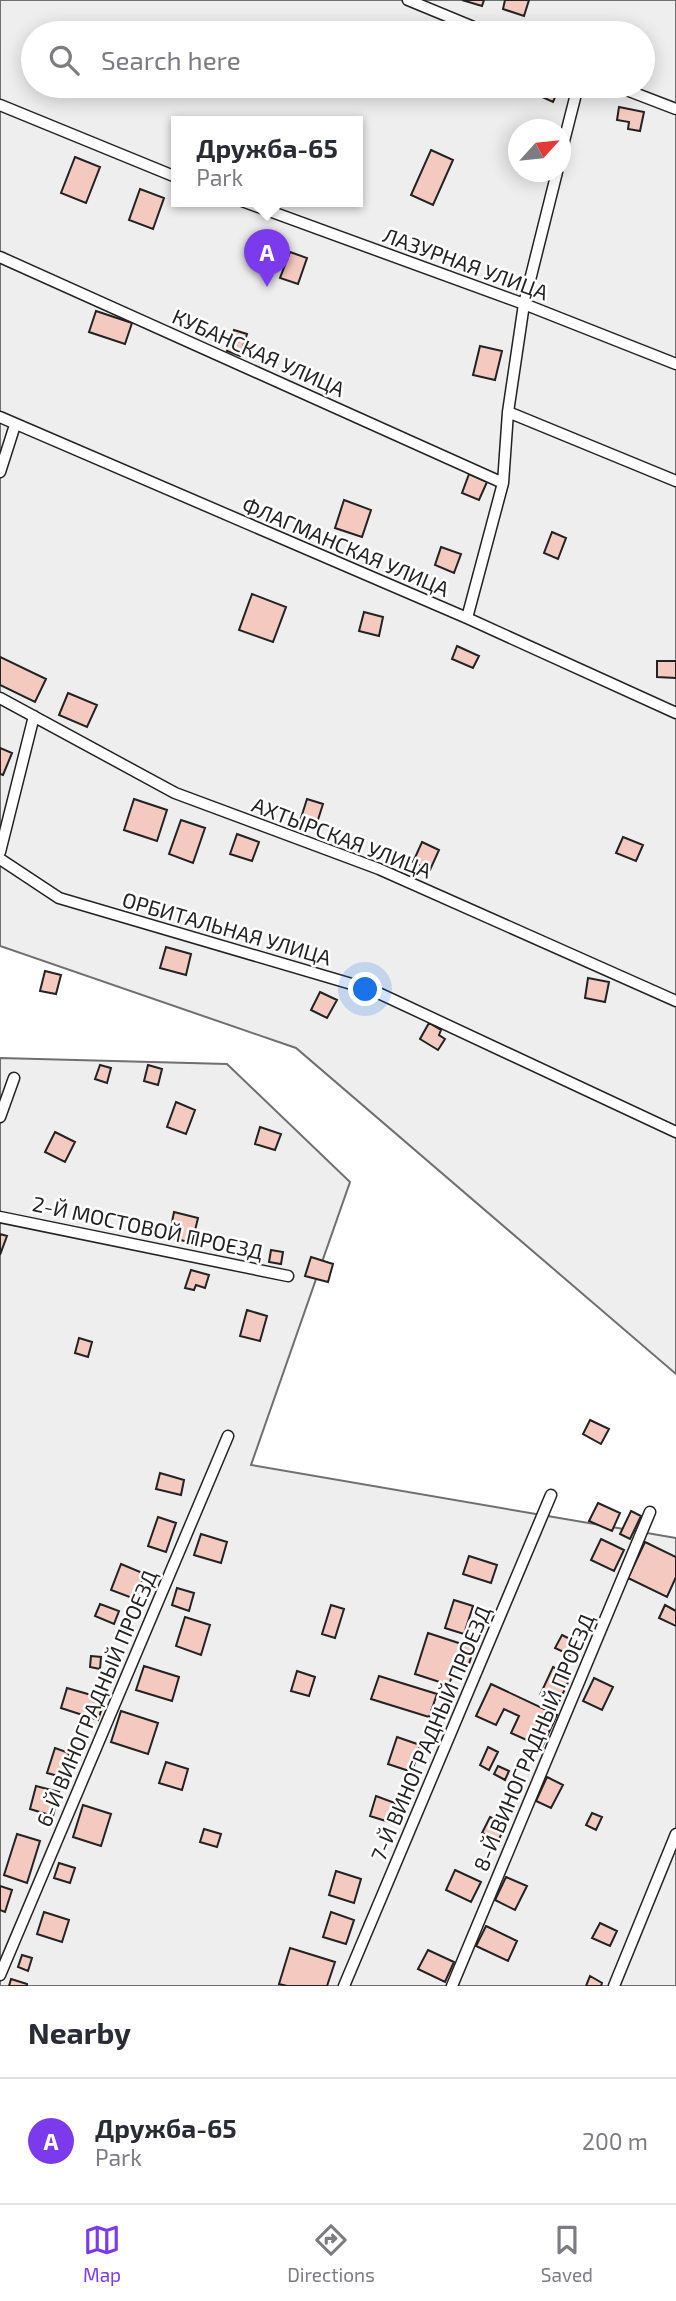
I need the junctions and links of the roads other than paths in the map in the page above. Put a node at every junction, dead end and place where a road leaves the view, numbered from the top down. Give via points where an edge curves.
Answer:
1 (408, 0) edge
2 (459, 21) edge
3 (575, 98) edge
4 (647, 98) edge
5 (0, 105) edge
6 (676, 109) edge
7 (570, 119) edge
8 (171, 175) edge
9 (554, 182) edge
10 (258, 207) edge
11 (0, 257) edge
12 (524, 304) junction
13 (676, 364) edge
14 (508, 412) junction
15 (0, 418) edge
16 (15, 425) junction
17 (0, 472) edge
18 (676, 481) edge
19 (503, 483) junction
20 (467, 618) junction
21 (0, 698) edge
22 (676, 713) edge
23 (34, 716) junction
24 (0, 852) edge
25 (0, 859) edge
26 (676, 1001) edge
27 (13, 1078) dead end
28 (0, 1117) edge
29 (676, 1132) edge
30 (0, 1217) edge
31 (288, 1276) dead end
32 (228, 1436) dead end
33 (551, 1495) dead end
34 (650, 1512) dead end
35 (676, 1834) edge
36 (0, 1975) edge
37 (344, 1986) edge
38 (452, 1986) edge
39 (614, 1986) edge

1 - 2 lane
3 - 7 lane
4 - 6 lane
5 - 8 lane
9 - 12 lane
10 - 12 lane, ЛАЗУРНАЯ УЛИЦА
11 - 19 lane, КУБАНСКАЯ УЛИЦА
12 - 13 lane, ЛАЗУРНАЯ УЛИЦА
12 - 14 lane
14 - 18 lane
14 - 19 lane
15 - 16 lane, ФЛАГМАНСКАЯ УЛИЦА
16 - 17 lane
16 - 20 lane, ФЛАГМАНСКАЯ УЛИЦА
19 - 20 lane
20 - 22 lane, ФЛАГМАНСКАЯ УЛИЦА
21 - 23 lane, АХТЫРСКАЯ УЛИЦА
23 - 24 lane
23 - 26 lane, АХТЫРСКАЯ УЛИЦА via 175,793 380,869
25 - 29 lane, ОРБИТАЛЬНАЯ УЛИЦА via 59,898 372,990
27 - 28 lane
30 - 31 lane, 2-Й МОСТОВОЙ ПРОЕЗД
32 - 36 lane, 6-Й ВИНОГРАДНЫЙ ПРОЕЗД
33 - 37 lane, 7-Й ВИНОГРАДНЫЙ ПРОЕЗД
34 - 38 lane, 8-Й ВИНОГРАДНЫЙ ПРОЕЗД
35 - 39 lane

